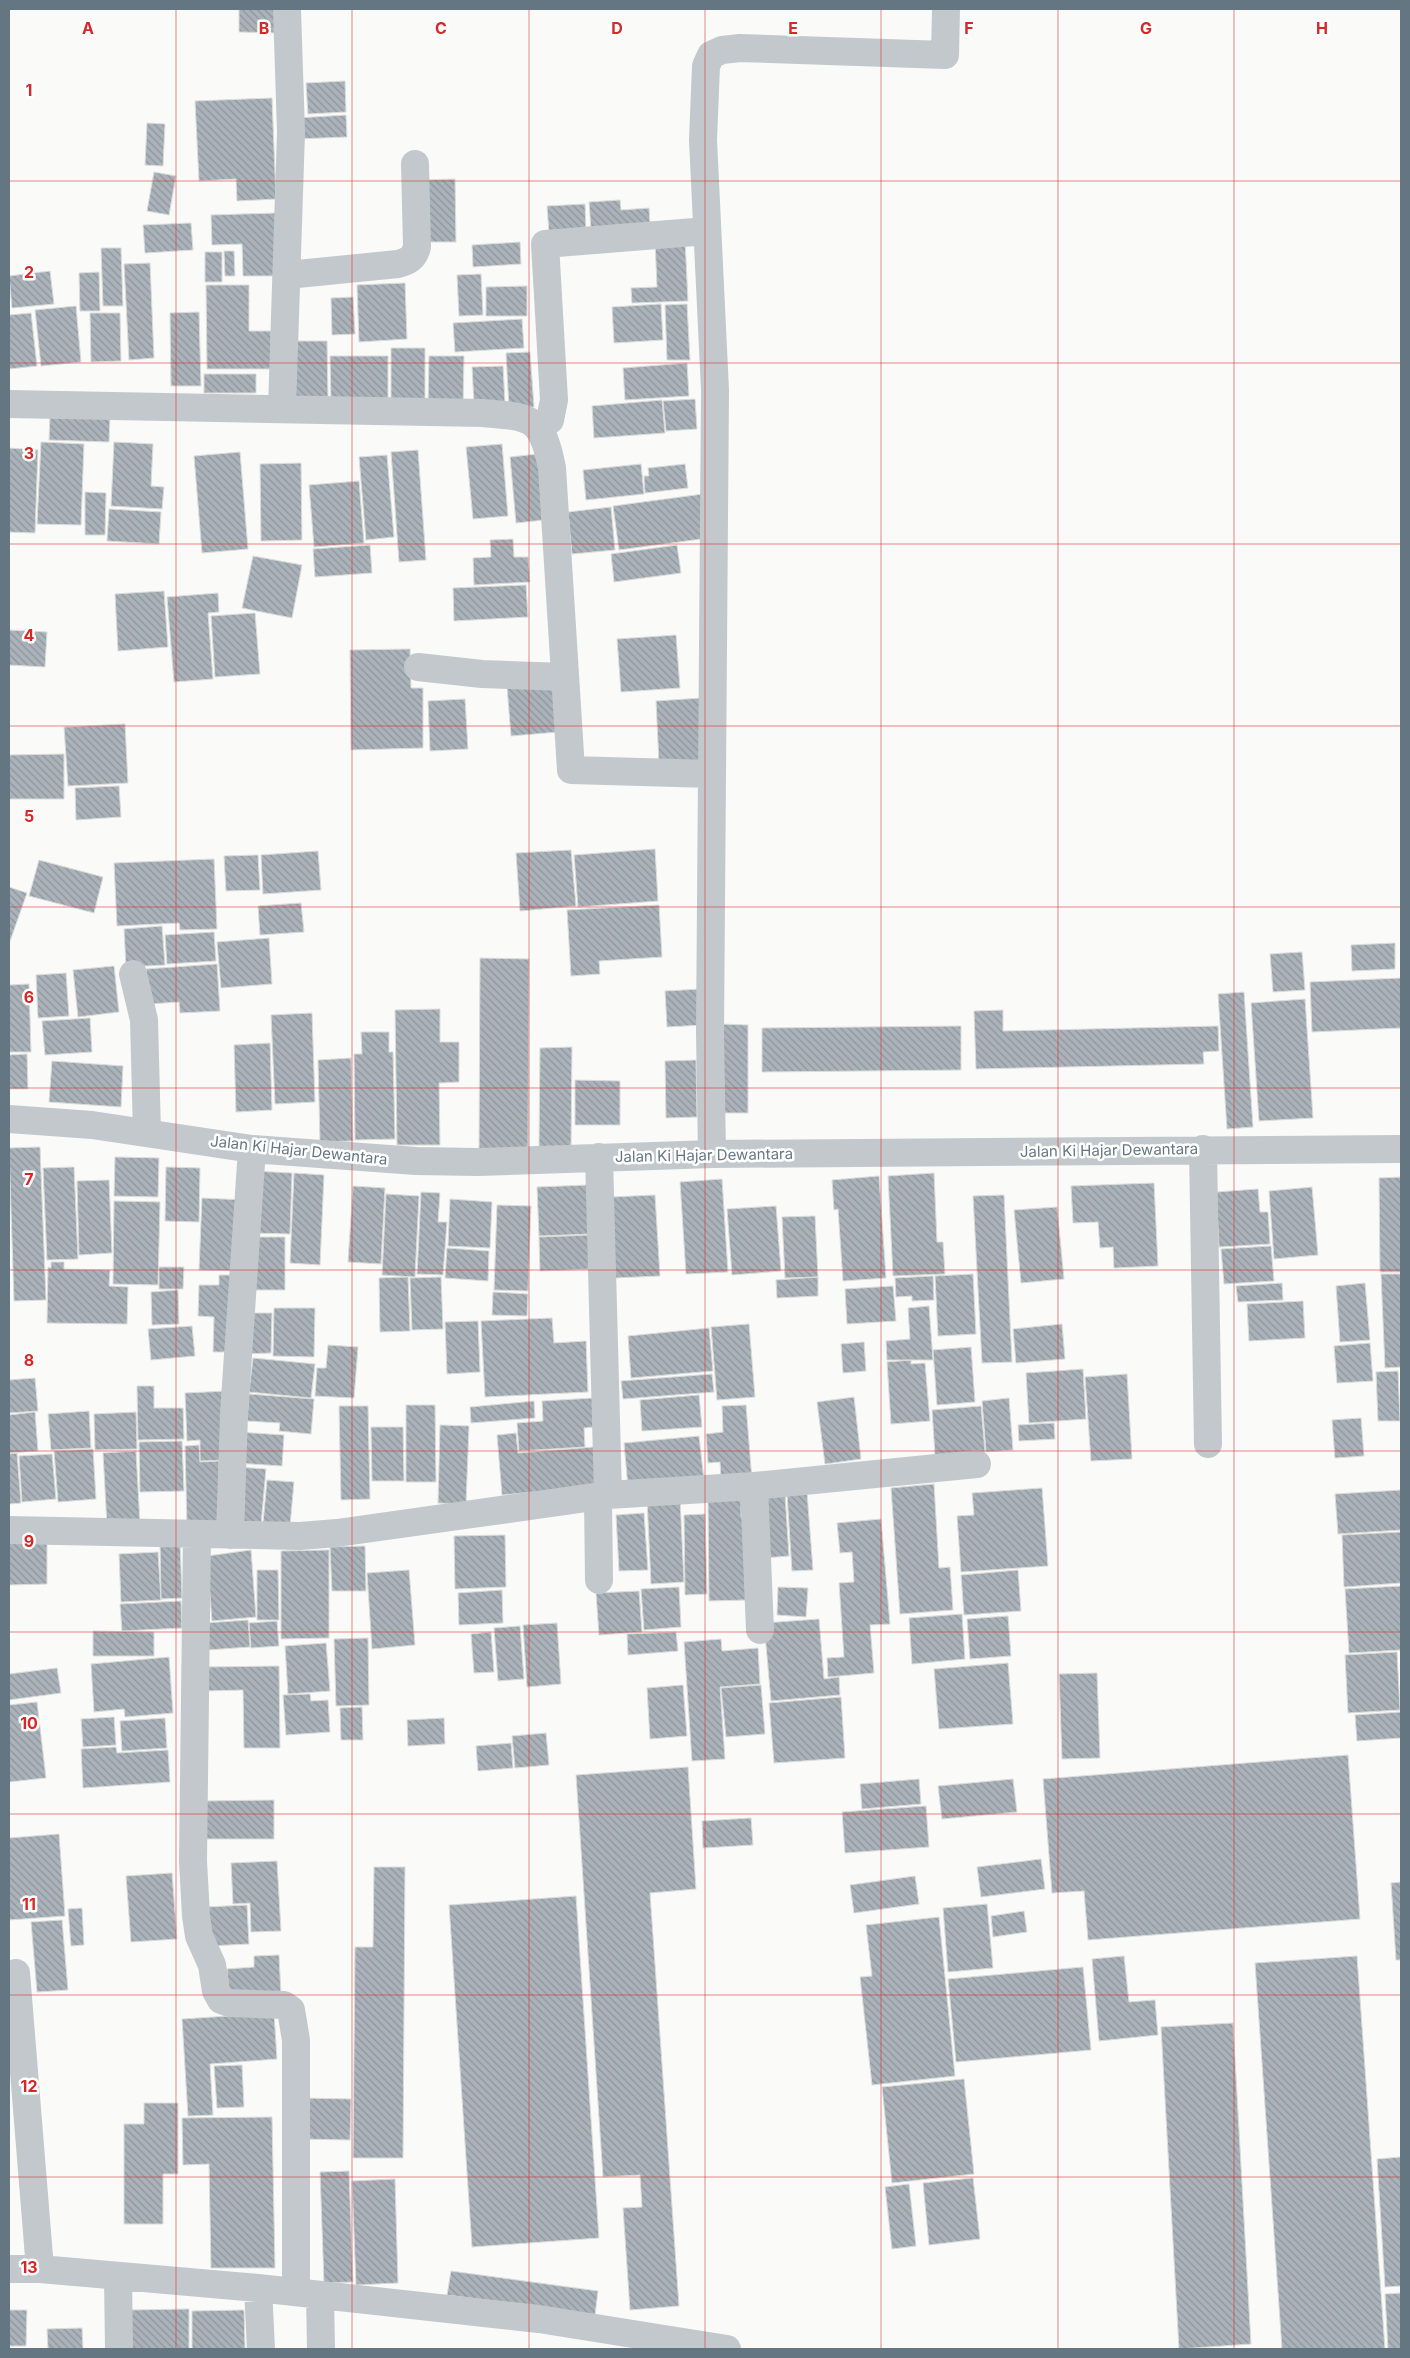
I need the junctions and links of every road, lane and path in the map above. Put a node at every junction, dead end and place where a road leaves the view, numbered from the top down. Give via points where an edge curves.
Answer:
1 (287, 9) edge
2 (946, 9) edge
3 (415, 164) dead end
4 (707, 231) junction
5 (287, 275) junction
6 (9, 404) edge
7 (282, 409) junction
8 (539, 428) junction
9 (418, 667) dead end
10 (565, 677) junction
11 (712, 774) junction
12 (133, 974) dead end
13 (9, 1119) edge
14 (147, 1133) junction
15 (252, 1148) junction
16 (1203, 1149) junction
17 (1401, 1149) edge
18 (712, 1154) junction
19 (599, 1157) junction
20 (1208, 1444) dead end
21 (977, 1464) dead end
22 (754, 1486) junction
23 (603, 1496) junction
24 (9, 1530) edge
25 (197, 1534) junction
26 (230, 1535) junction
27 (599, 1580) dead end
28 (760, 1630) dead end
29 (16, 1973) dead end
30 (9, 2269) edge
31 (40, 2270) junction
32 (118, 2276) junction
33 (258, 2288) junction
34 (308, 2294) junction
35 (120, 2349) edge
36 (261, 2349) edge
37 (321, 2349) edge
38 (727, 2349) edge

1 - 5 street via 290,132
2 - 4 street via 945,55 740,48 711,55 706,66 703,140
3 - 5 street via 415,256 398,264
4 - 8 street via 545,244 554,400 550,420
4 - 11 street via 715,390
5 - 7 street
6 - 7 street
7 - 8 street via 483,413 528,420
8 - 10 street via 547,442 552,468
9 - 10 street via 482,674
10 - 11 street via 571,770
11 - 18 street
12 - 14 street via 144,1020
13 - 14 street, Jalan Ki Hajar Dewantara
14 - 15 street, Jalan Ki Hajar Dewantara
15 - 19 street, Jalan Ki Hajar Dewantara via 416,1161
15 - 26 street via 234,1414
16 - 17 street, Jalan Ki Hajar Dewantara
16 - 18 street, Jalan Ki Hajar Dewantara
16 - 20 street
18 - 19 street, Jalan Ki Hajar Dewantara
19 - 23 street
21 - 22 street
22 - 23 street
22 - 28 street
23 - 26 street via 337,1533
23 - 27 street
24 - 25 street
25 - 26 street
25 - 34 street via 193,1861 196,1916 199,1936 212,1965 221,2000 284,2005 291,2010 296,2040
29 - 31 street
30 - 31 street
31 - 32 street
32 - 33 street
32 - 35 street
33 - 34 street
33 - 36 street
34 - 37 street
34 - 38 street via 539,2319

